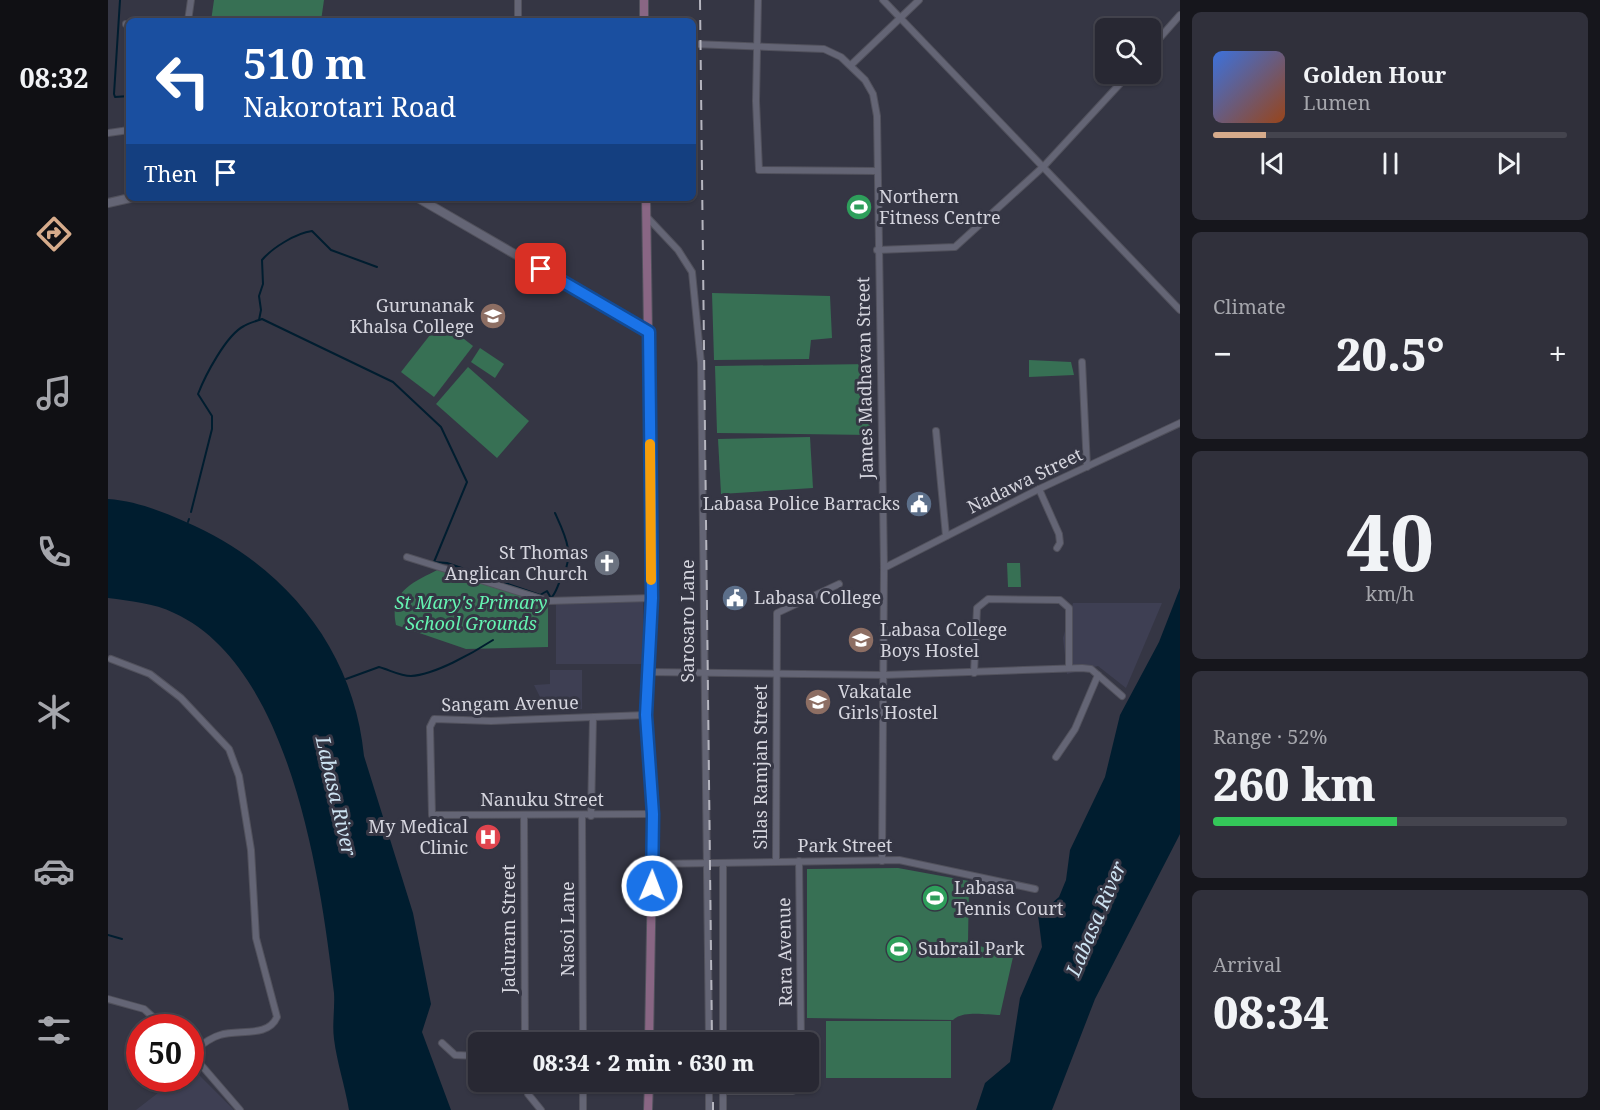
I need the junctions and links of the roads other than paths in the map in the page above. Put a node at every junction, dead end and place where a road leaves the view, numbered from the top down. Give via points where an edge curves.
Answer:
1 (191, 0) edge
2 (518, 0) edge
3 (644, 0) edge
4 (759, 0) edge
5 (883, 0) edge
6 (919, 0) edge
7 (1180, 15) edge
8 (188, 18) edge
9 (518, 18) edge
10 (644, 18) edge
11 (903, 18) junction
12 (1161, 37) edge
13 (696, 44) edge
14 (759, 48) junction
15 (851, 65) junction
16 (1120, 84) edge
17 (126, 130) edge
18 (108, 133) edge
19 (1044, 166) junction
20 (876, 171) junction
21 (126, 199) edge
22 (423, 201) edge
23 (646, 201) edge
24 (108, 203) edge
25 (646, 215) junction
26 (877, 250) junction
27 (1180, 310) edge
28 (649, 332) junction
29 (1082, 362) dead end
30 (1180, 423) edge
31 (936, 431) dead end
32 (1087, 467) junction
33 (1039, 489) junction
34 (946, 536) junction
35 (1057, 548) dead end
36 (407, 557) dead end
37 (884, 568) junction
38 (839, 585) dead end
39 (652, 598) junction
40 (111, 659) dead end
41 (1069, 668) junction
42 (646, 672) junction
43 (777, 672) junction
44 (974, 673) junction
45 (703, 675) junction
46 (884, 675) junction
47 (1098, 675) junction
48 (1122, 696) dead end
49 (646, 715) junction
50 (593, 718) junction
51 (1056, 757) dead end
52 (653, 814) junction
53 (432, 815) joint
54 (524, 816) junction
55 (582, 816) junction
56 (591, 816) junction
57 (799, 861) junction
58 (882, 861) junction
59 (776, 862) junction
60 (708, 863) junction
61 (723, 863) junction
62 (652, 864) junction
63 (1035, 889) dead end
64 (108, 999) edge
65 (150, 1014) edge
66 (525, 1032) edge
67 (583, 1032) edge
68 (650, 1032) edge
69 (709, 1032) edge
70 (723, 1032) edge
71 (801, 1032) edge
72 (441, 1043) dead end
73 (204, 1044) edge
74 (468, 1056) edge
75 (204, 1068) edge
76 (528, 1092) edge
77 (583, 1092) edge
78 (649, 1092) edge
79 (709, 1092) edge
80 (723, 1092) edge
81 (240, 1110) edge
82 (541, 1110) edge
83 (583, 1110) edge
84 (648, 1110) edge
85 (709, 1110) edge
86 (723, 1110) edge

1 - 8 street
2 - 9 street
3 - 10 main road
4 - 14 street
5 - 11 street
6 - 11 street
7 - 12 street
11 - 15 street
11 - 19 street
13 - 14 street, James Madhavan Street
14 - 15 street, James Madhavan Street via 812,47 841,57
14 - 20 street via 759,170
15 - 20 street, James Madhavan Street via 873,94
16 - 19 street
17 - 18 street
19 - 26 street via 955,247
19 - 27 street
20 - 26 street, James Madhavan Street
21 - 24 street
22 - 28 street
23 - 25 main road
25 - 28 main road
25 - 45 street, Sarosaro Lane via 692,272 701,363
26 - 37 street, James Madhavan Street
28 - 39 main road
29 - 32 street
30 - 32 street, Nadawa Street
31 - 34 street
32 - 33 street, Nadawa Street
33 - 34 street, Nadawa Street
33 - 35 street via 1059,534
34 - 37 street, Nadawa Street
36 - 39 street via 548,601
37 - 46 street, James Madhavan Street
38 - 43 street, Silas Ramjan Street via 777,613
39 - 42 main road
40 - 73 street via 150,674 181,698 229,749 239,776 251,850 256,938 277,1017 264,1030 224,1033
41 - 44 street
41 - 44 street via 1069,608 1065,603 988,599 977,608
41 - 47 street via 1091,669
42 - 45 street
42 - 49 main road
43 - 45 street via 708,671
43 - 46 street
43 - 59 street, Silas Ramjan Street
44 - 46 street
45 - 60 street, Sarosaro Lane
46 - 58 street, James Madhavan Street
47 - 48 street
47 - 51 street via 1075,729
49 - 50 street, Sangam Avenue
49 - 52 main road
50 - 53 street, Sangam Avenue via 434,719 430,727
50 - 56 street
52 - 56 street, Nanuku Street
52 - 62 main road
53 - 54 street, Nanuku Street
54 - 55 street, Nanuku Street
54 - 66 street, Jaduram Street
55 - 56 street, Nanuku Street
55 - 67 street, Nasoi Lane
57 - 58 street, Park Street
57 - 59 street, Park Street
57 - 71 street, Rara Avenue
58 - 63 street, Park Street via 913,862
59 - 61 street, Park Street
60 - 61 street, Park Street
60 - 62 street, Park Street
60 - 69 street, Sarosaro Lane
61 - 70 street
62 - 68 main road
64 - 65 street
72 - 74 street via 455,1055
75 - 81 street
76 - 82 street
77 - 83 street
78 - 84 main road
79 - 85 street
80 - 86 street

